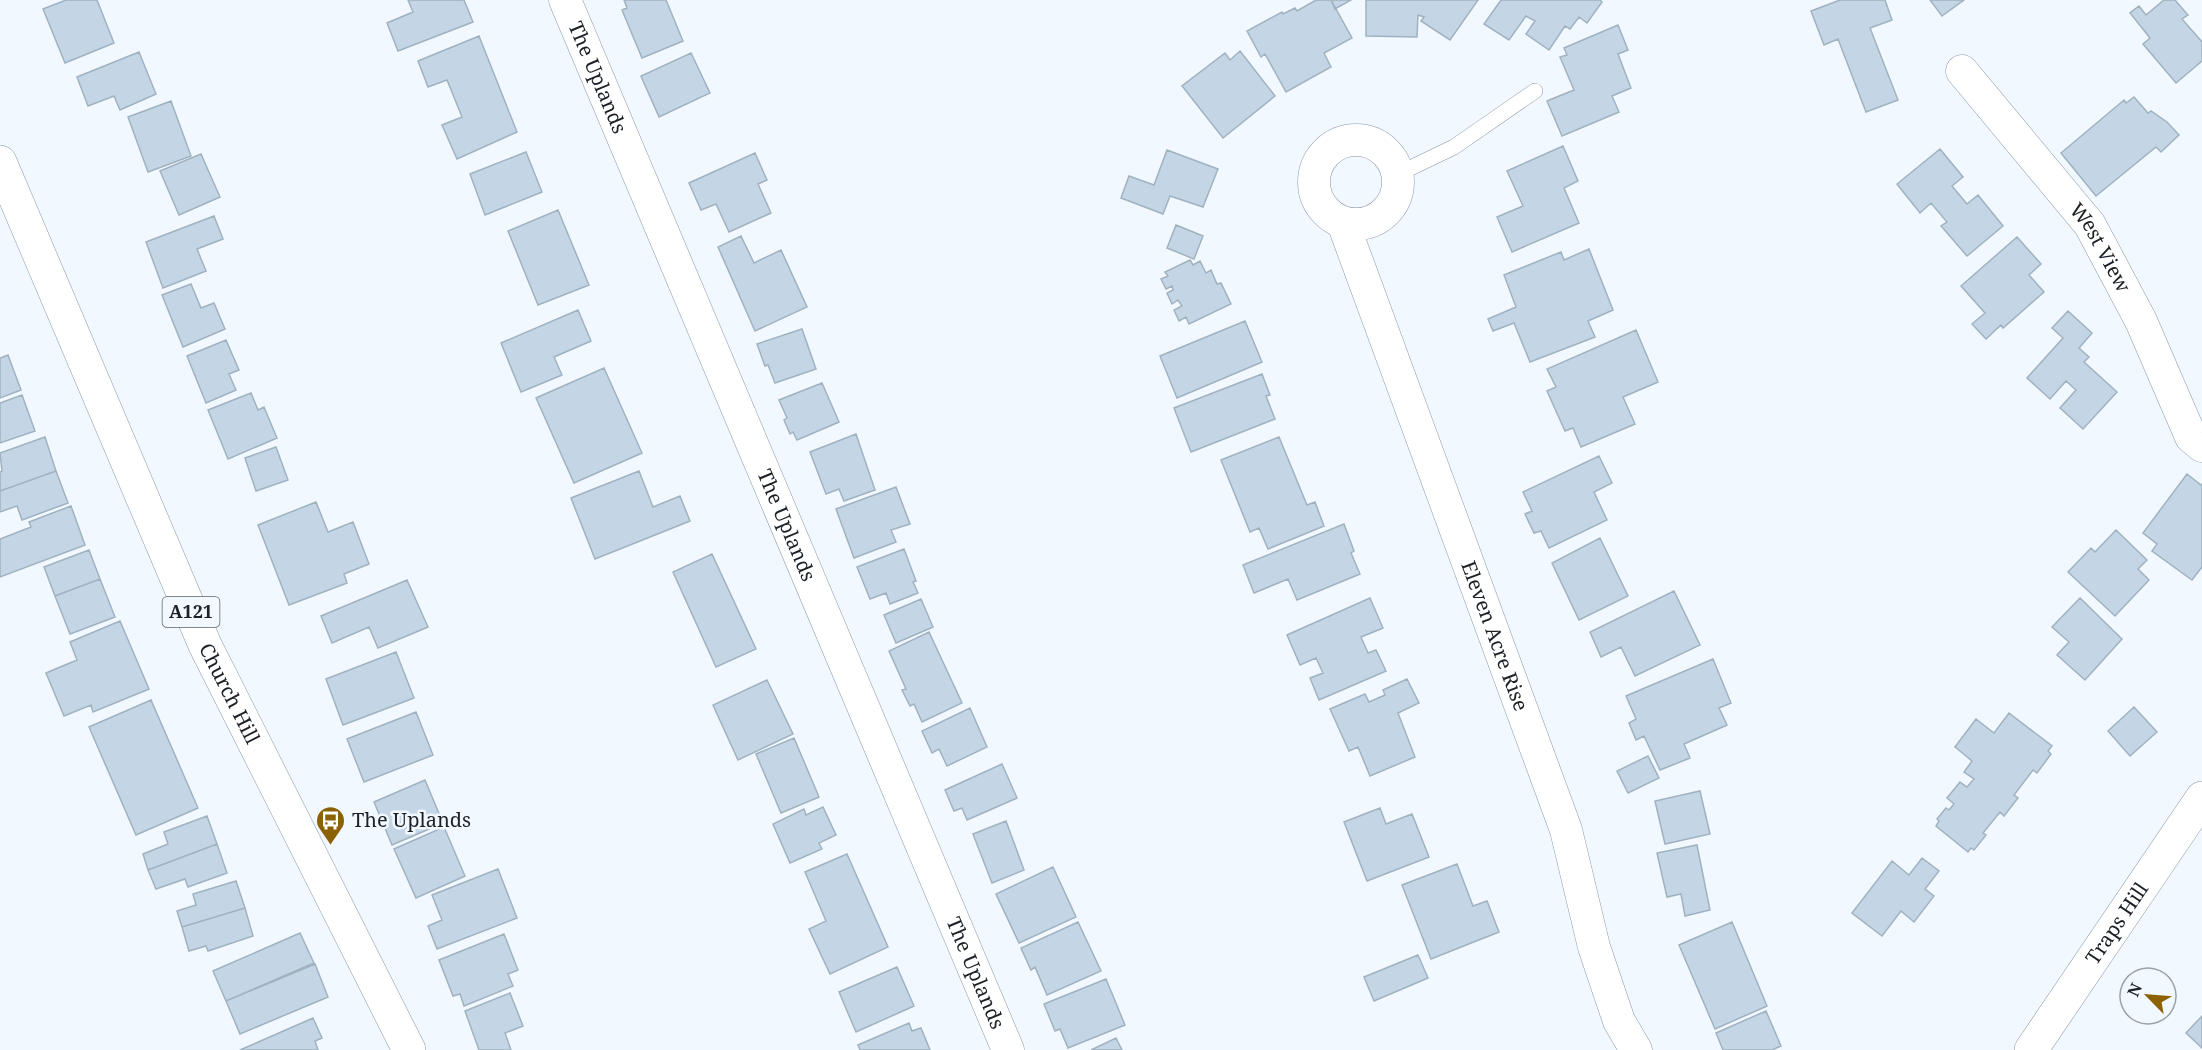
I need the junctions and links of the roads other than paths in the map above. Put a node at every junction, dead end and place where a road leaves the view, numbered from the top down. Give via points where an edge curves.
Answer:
1 (565, 0) edge
2 (1962, 71) dead end
3 (1535, 91) dead end
4 (0, 162) edge
5 (1398, 174) junction
6 (1343, 223) junction
7 (2202, 446) edge
8 (2202, 798) edge
9 (409, 1050) edge
10 (1008, 1050) edge
11 (1636, 1050) edge
12 (2031, 1050) edge

1 - 10 street, The Uplands
2 - 7 street, West View via 2090,225 2141,321 2191,437
3 - 5 lane via 1454,147
4 - 9 main road, Church Hill / A121 via 205,645
5 - 6 street via 1394,203 1384,214 1372,222
5 - 6 street via 1394,162 1374,143 1347,140 1334,146 1317,167 1315,194 1326,211
6 - 11 street, Eleven Acre Rise via 1566,830 1594,947 1619,1022
8 - 12 main road, Traps Hill

